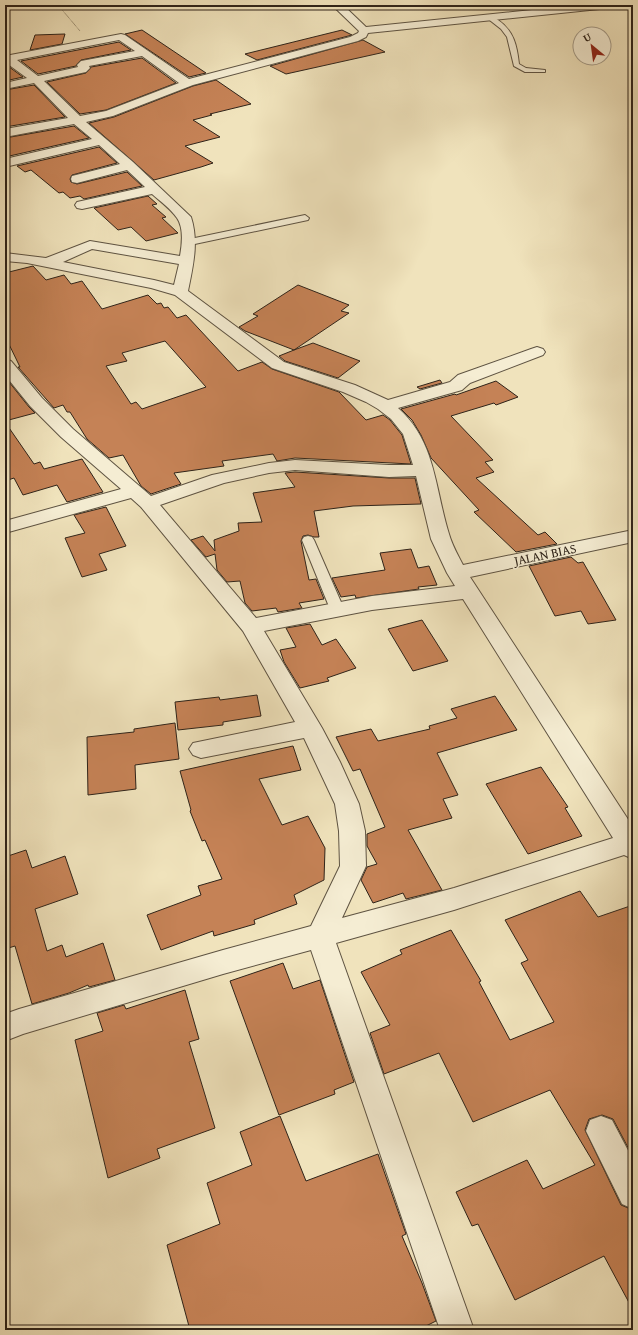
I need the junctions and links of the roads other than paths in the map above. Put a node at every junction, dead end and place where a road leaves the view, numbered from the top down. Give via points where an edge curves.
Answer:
1 (337, 5) edge
2 (609, 5) edge
3 (489, 17) junction
4 (364, 30) junction
5 (143, 53) junction
6 (7, 59) edge
7 (543, 71) dead end
8 (35, 79) junction
9 (188, 84) junction
10 (5, 86) edge
11 (76, 120) junction
12 (5, 133) edge
13 (100, 141) junction
14 (5, 163) edge
15 (129, 165) junction
16 (77, 179) dead end
17 (155, 189) junction
18 (82, 205) dead end
19 (305, 218) dead end
20 (190, 242) junction
21 (5, 257) edge
22 (186, 261) junction
23 (48, 263) junction
24 (180, 292) junction
25 (538, 352) dead end
26 (5, 364) edge
27 (386, 406) junction
28 (423, 470) junction
29 (141, 498) junction
30 (5, 527) edge
31 (633, 536) edge
32 (308, 540) dead end
33 (457, 573) junction
34 (468, 591) junction
35 (337, 609) junction
36 (251, 626) junction
37 (310, 728) junction
38 (201, 749) dead end
39 (631, 845) edge
40 (320, 935) junction
41 (5, 1028) edge
42 (601, 1131) dead end
43 (633, 1193) edge
44 (457, 1330) edge

1 - 4 street
2 - 3 street
3 - 4 street
3 - 7 lane via 511,38 518,68
4 - 9 street via 362,35 354,39
5 - 6 street via 121,37
5 - 8 street via 83,63 85,68 82,70
5 - 9 street
6 - 8 street
8 - 10 street
8 - 11 street
9 - 11 street via 124,109
11 - 12 street
11 - 13 street
13 - 14 street via 55,157
13 - 15 street
15 - 16 street
15 - 17 street
17 - 18 street
17 - 20 street via 184,216
19 - 20 lane
20 - 22 street
21 - 23 street
22 - 23 street via 90,245
22 - 24 street
23 - 24 street via 154,284
24 - 27 street via 278,365 324,379
25 - 27 street via 466,379 456,386
26 - 29 street via 36,402 67,433
27 - 28 street via 404,423 415,439
28 - 29 street via 389,471 295,465 269,468
28 - 33 street via 440,536
29 - 30 street
29 - 36 street
31 - 33 street, JALAN BIAS
32 - 35 lane
33 - 34 street
34 - 35 street
34 - 39 street
35 - 36 street
36 - 37 street
37 - 38 street
37 - 40 street via 346,804 352,831 353,866
39 - 40 street via 454,899
40 - 41 street
40 - 44 street
42 - 43 street

